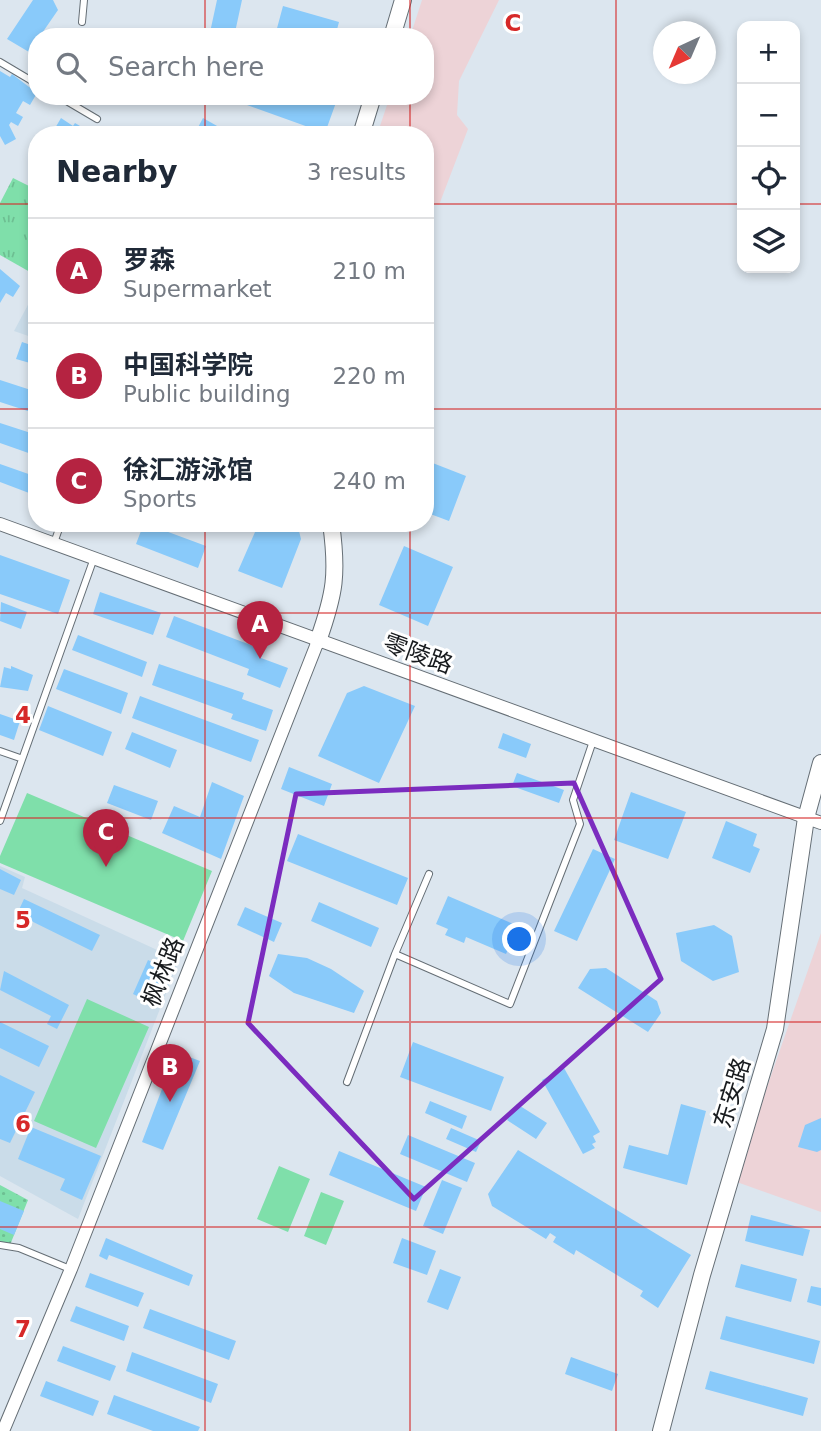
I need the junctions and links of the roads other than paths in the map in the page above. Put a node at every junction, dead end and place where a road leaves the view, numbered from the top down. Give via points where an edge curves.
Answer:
1 (85, 0) edge
2 (403, 0) edge
3 (82, 22) dead end
4 (394, 28) edge
5 (0, 62) edge
6 (28, 79) edge
7 (73, 105) edge
8 (370, 105) edge
9 (97, 119) dead end
10 (364, 126) edge
11 (0, 524) edge
12 (58, 532) edge
13 (332, 532) edge
14 (54, 544) junction
15 (94, 558) junction
16 (317, 641) junction
17 (593, 739) junction
18 (0, 751) edge
19 (20, 758) junction
20 (821, 763) edge
21 (2, 806) edge
22 (813, 820) edge
23 (0, 821) edge
24 (429, 874) dead end
25 (395, 954) junction
26 (348, 1082) dead end
27 (0, 1245) edge
28 (71, 1269) junction
29 (3, 1431) edge
30 (661, 1431) edge

1 - 3 lane
2 - 4 street
5 - 6 lane
7 - 9 lane
8 - 10 street
11 - 14 street, 零陵路
12 - 14 lane
13 - 16 street, 枫林路 via 337,563 331,605
14 - 15 street, 零陵路
15 - 16 street, 零陵路
15 - 19 lane
16 - 17 street, 零陵路
16 - 28 street, 枫林路
17 - 22 street, 零陵路
17 - 25 lane via 573,800 580,824 510,1004
18 - 19 lane
19 - 21 lane
20 - 22 street, 东安路
21 - 23 lane
22 - 30 street, 东安路 via 775,1029
24 - 25 lane
25 - 26 lane
27 - 28 lane
28 - 29 street, 枫林路

